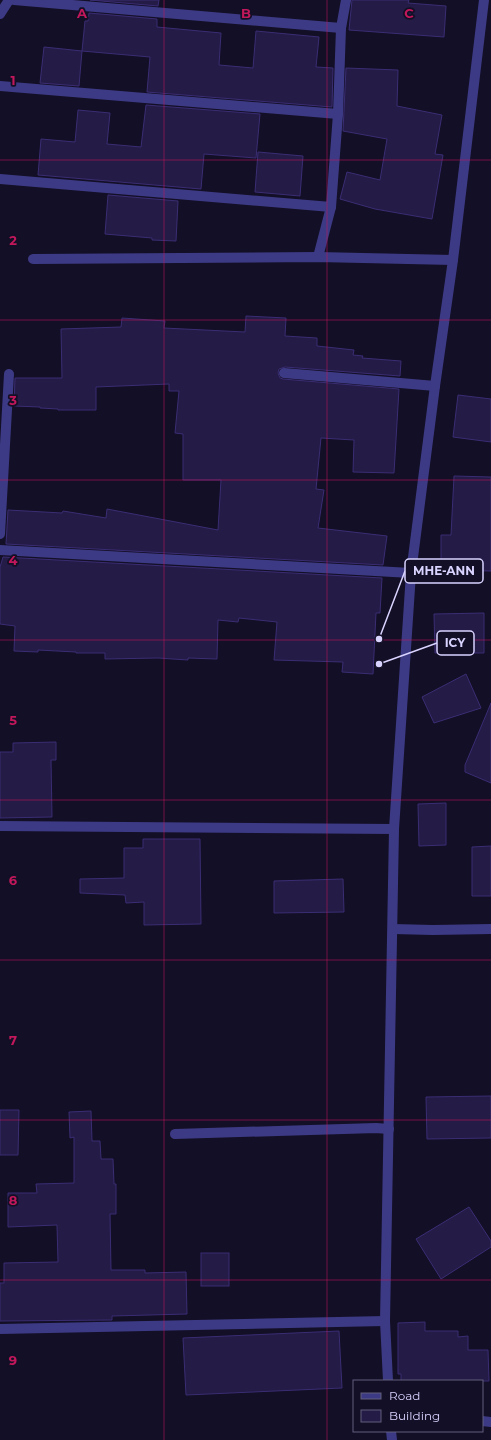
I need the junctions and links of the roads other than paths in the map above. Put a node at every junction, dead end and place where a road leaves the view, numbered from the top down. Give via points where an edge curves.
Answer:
1 (9, 0) edge
2 (14, 0) edge
3 (346, 0) edge
4 (484, 0) edge
5 (0, 14) edge
6 (342, 28) junction
7 (0, 86) edge
8 (338, 114) junction
9 (0, 179) edge
10 (331, 207) junction
11 (318, 257) junction
12 (33, 258) dead end
13 (453, 260) junction
14 (284, 373) dead end
15 (9, 374) dead end
16 (435, 386) junction
17 (0, 534) edge
18 (0, 550) edge
19 (411, 572) junction
20 (0, 826) edge
21 (394, 829) junction
22 (393, 929) junction
23 (491, 929) edge
24 (389, 1129) junction
25 (175, 1134) dead end
26 (385, 1321) junction
27 (0, 1329) edge
28 (388, 1380) edge

1 - 5 street
2 - 6 street
3 - 6 street
4 - 13 street
6 - 8 street
7 - 8 street
8 - 10 street
9 - 10 street
10 - 11 street
11 - 12 street
11 - 13 street
13 - 16 street
14 - 16 street
15 - 17 street
16 - 19 street
18 - 19 street
19 - 21 street
20 - 21 street
21 - 22 street
22 - 23 street
22 - 24 street
24 - 25 street
24 - 26 street
26 - 27 street
26 - 28 street

